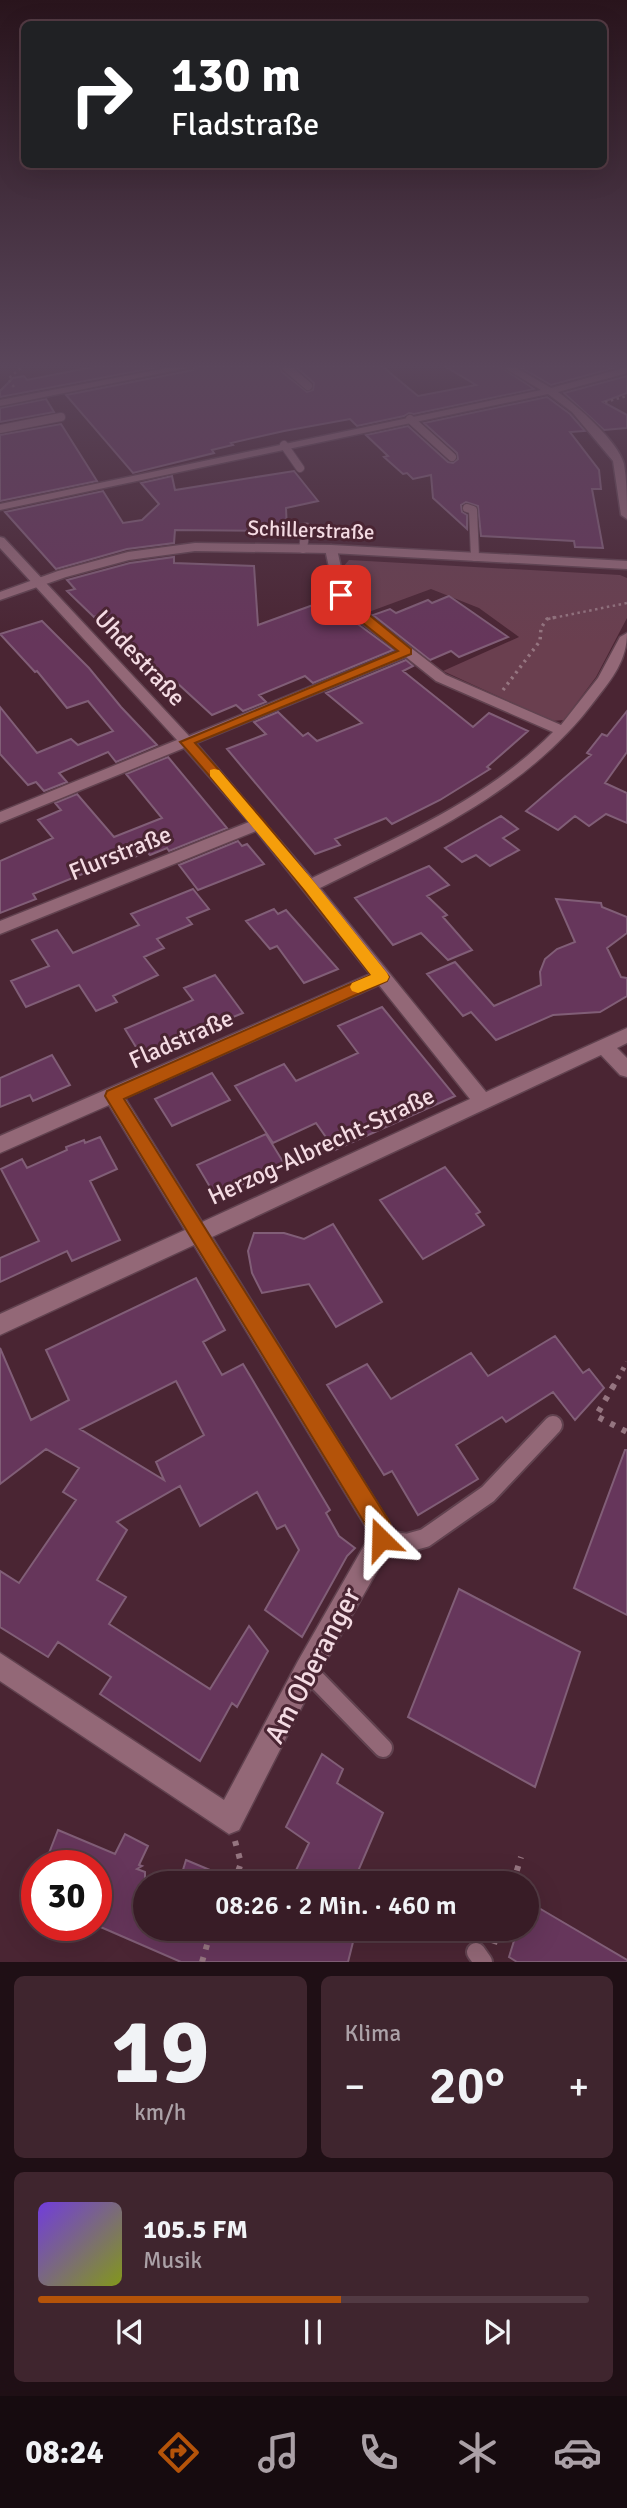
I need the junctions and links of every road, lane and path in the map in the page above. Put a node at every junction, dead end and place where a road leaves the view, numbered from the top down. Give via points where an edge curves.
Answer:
1 (222, 459) edge
2 (293, 459) edge
3 (616, 459) edge
4 (300, 468) dead end
5 (0, 507) edge
6 (467, 508) dead end
7 (627, 515) edge
8 (306, 527) dead end
9 (0, 541) edge
10 (303, 548) junction
11 (331, 549) junction
12 (475, 557) junction
13 (627, 565) edge
14 (39, 581) junction
15 (0, 596) edge
16 (627, 603) edge
17 (627, 637) edge
18 (407, 652) junction
19 (495, 701) junction
20 (563, 731) junction
21 (187, 742) junction
22 (0, 818) edge
23 (259, 824) junction
24 (310, 886) junction
25 (0, 928) edge
26 (381, 977) junction
27 (627, 1035) edge
28 (604, 1046) junction
29 (627, 1070) edge
30 (113, 1096) junction
31 (482, 1101) junction
32 (0, 1145) edge
33 (199, 1232) junction
34 (0, 1325) edge
35 (627, 1362) edge
36 (553, 1425) dead end
37 (627, 1432) edge
38 (381, 1539) junction
39 (0, 1666) edge
40 (307, 1670) junction
41 (383, 1748) dead end
42 (229, 1820) junction
43 (521, 1857) dead end
44 (238, 1871) edge
45 (517, 1871) edge
46 (208, 1941) edge
47 (202, 1962) edge

1 - 5 street
2 - 4 lane
3 - 7 street
6 - 12 lane via 473,510
8 - 10 lane
9 - 14 street, Uhdestraße
10 - 11 street, Schillerstraße
10 - 14 street, Schillerstraße via 183,549 128,556
11 - 12 street, Schillerstraße
11 - 18 street via 341,595 348,606
12 - 13 street, Schillerstraße
14 - 15 street, Schillerstraße
14 - 21 street, Uhdestraße
16 - 19 path via 547,619 540,640
17 - 20 street via 604,680
18 - 19 street via 441,678
18 - 21 street
19 - 20 street
20 - 24 street via 528,766 464,810
21 - 22 street
21 - 23 street, Uhdestraße
23 - 24 street, Uhdestraße
23 - 25 street, Flurstraße
24 - 26 street, Uhdestraße
26 - 30 street, Fladstraße
26 - 31 street, Uhdestraße
27 - 28 street, Herzog-Albrecht-Straße
28 - 29 street
28 - 31 street, Herzog-Albrecht-Straße
30 - 32 street, Fladstraße
30 - 33 street
31 - 33 street, Herzog-Albrecht-Straße
33 - 34 street, Herzog-Albrecht-Straße
33 - 38 street via 381,1529
35 - 37 path via 596,1416
36 - 38 lane via 488,1494 425,1538 407,1543
38 - 40 street, Am Oberanger
39 - 42 street
40 - 41 lane
40 - 42 street, Am Oberanger
42 - 44 path via 241,1863
43 - 45 path
46 - 47 path

